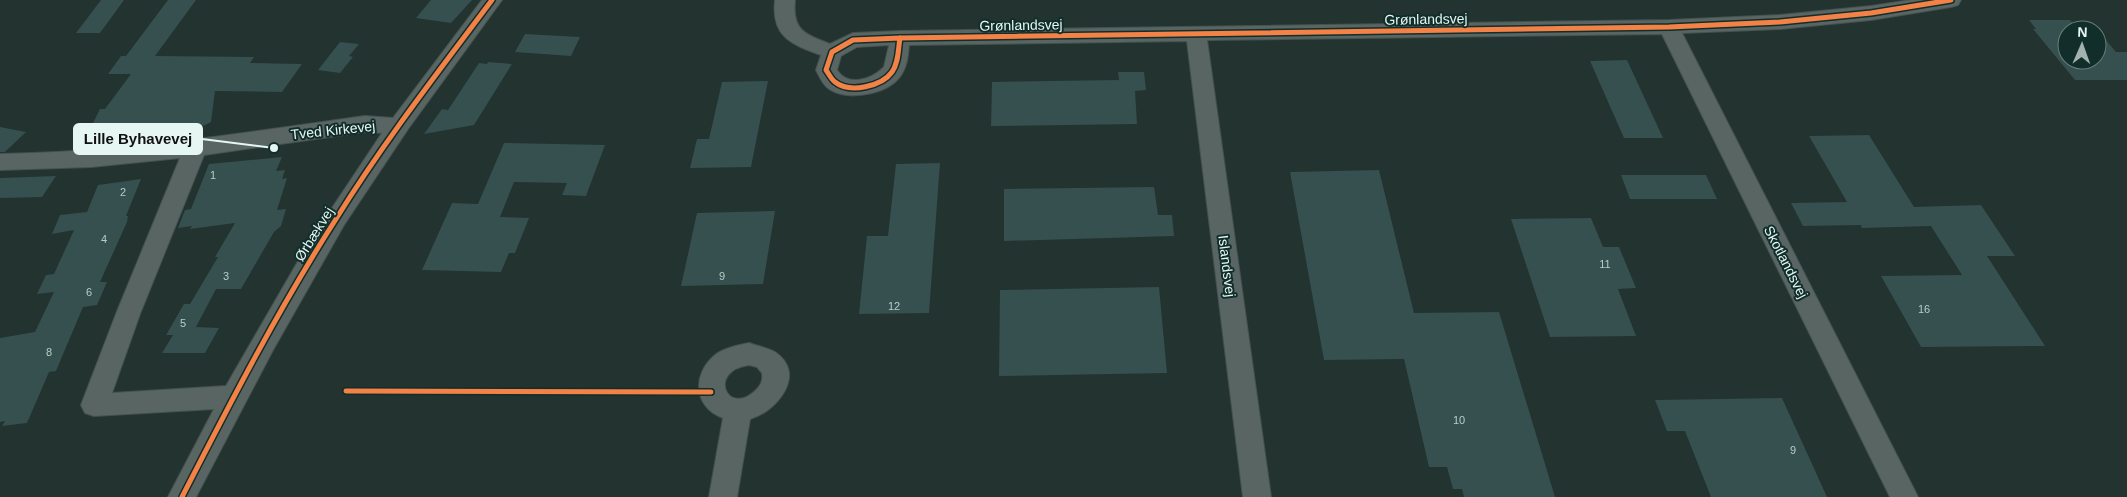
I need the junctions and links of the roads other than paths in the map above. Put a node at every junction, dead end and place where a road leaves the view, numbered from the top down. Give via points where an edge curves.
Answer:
1 (492, 0) edge
2 (786, 0) edge
3 (1951, 0) edge
4 (1669, 27) junction
5 (1196, 34) junction
6 (900, 38) junction
7 (832, 52) junction
8 (398, 126) junction
9 (196, 147) junction
10 (0, 162) edge
11 (233, 397) junction
12 (738, 410) dead end
13 (182, 497) edge
14 (723, 497) edge
15 (1257, 497) edge
16 (1904, 497) edge

1 - 8 street, Ørbækvej
2 - 7 street via 783,12 787,28 800,39
3 - 4 street, Grønlandsvej via 1871,13 1780,22
4 - 5 street, Grønlandsvej
4 - 16 street, Skotlandsvej
5 - 6 street, Grønlandsvej
5 - 15 street, Islandsvej
6 - 7 street, Grønlandsvej via 853,40
6 - 7 street via 892,74 878,84 854,88 836,84 826,70
8 - 9 street, Tved Kirkevej via 365,124
8 - 11 street, Ørbækvej via 316,250
9 - 10 street, Tved Kirkevej via 46,163
9 - 11 street via 94,405
11 - 13 street, Ørbækvej
12 - 14 street

